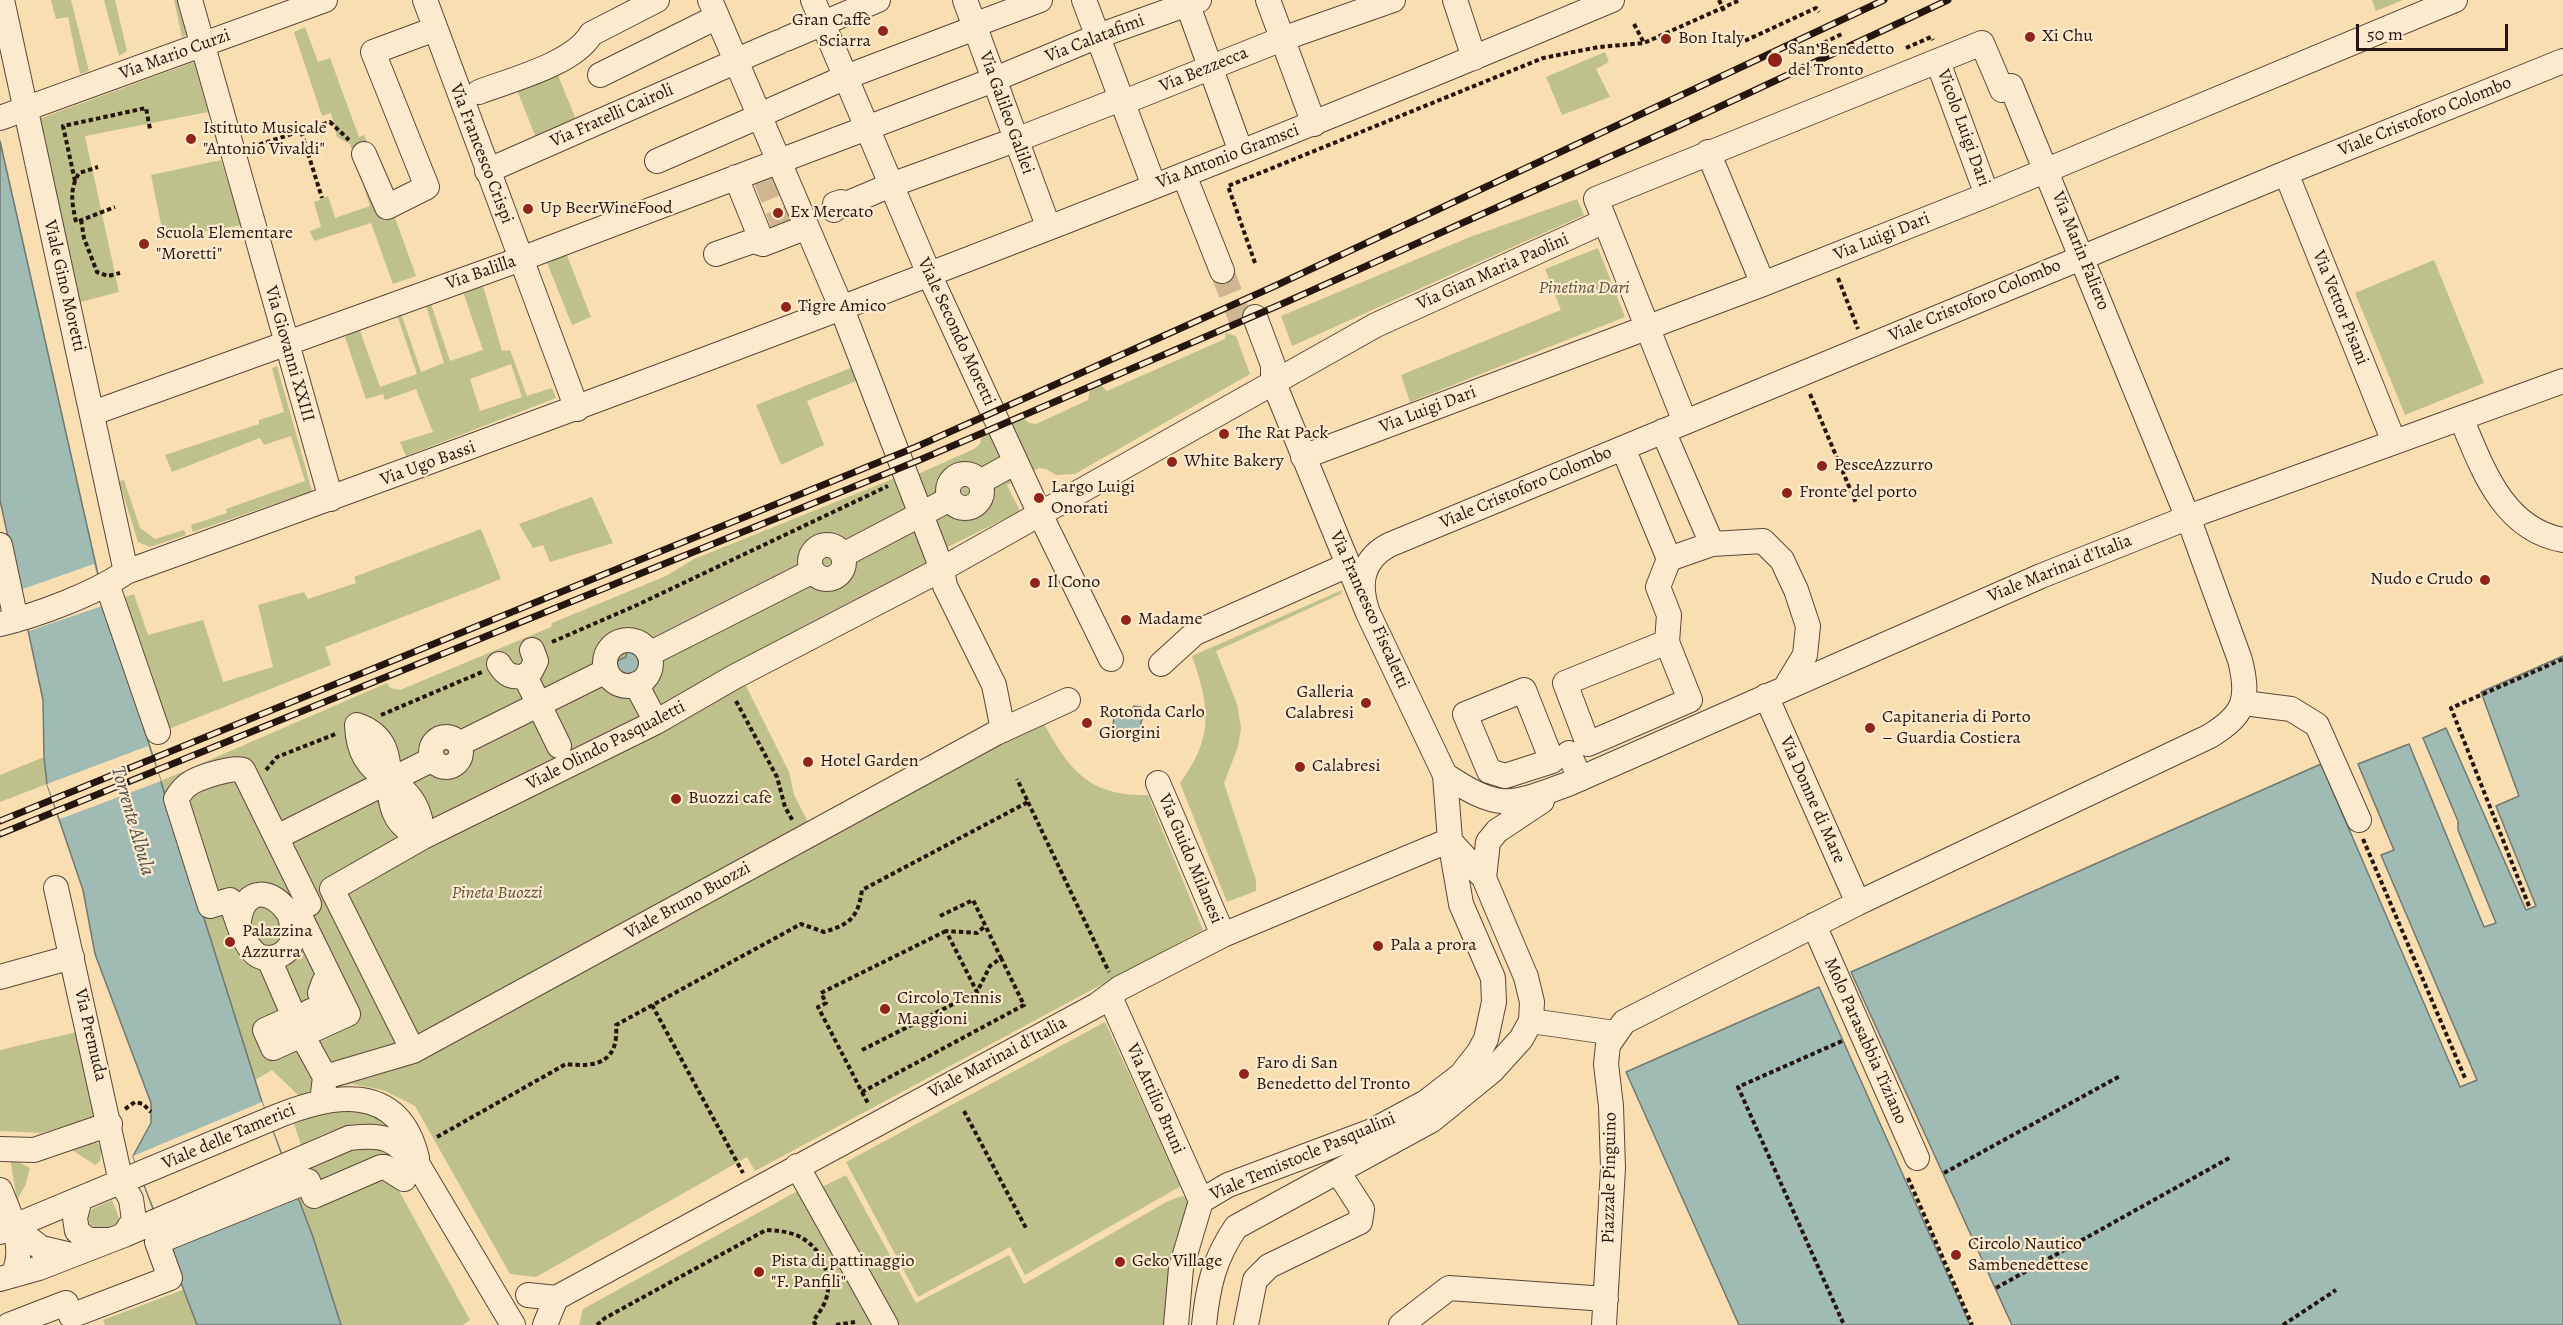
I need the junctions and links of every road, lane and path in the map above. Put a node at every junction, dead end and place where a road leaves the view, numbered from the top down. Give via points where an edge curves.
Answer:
1 (2, 0) edge
2 (190, 0) edge
3 (325, 0) edge
4 (424, 0) edge
5 (657, 0) edge
6 (813, 0) edge
7 (878, 0) edge
8 (965, 0) edge
9 (1040, 0) edge
10 (1084, 0) edge
11 (1268, 0) edge
12 (1393, 0) edge
13 (1455, 0) edge
14 (1612, 0) edge
15 (1719, 0) edge
16 (1740, 0) edge
17 (2455, 0) edge
18 (1191, 1) edge
19 (714, 8) edge
20 (1724, 10) junction
21 (1819, 12) dead end
22 (821, 23) junction
23 (1634, 24) dead end
24 (970, 28) junction
25 (435, 29) junction
26 (1842, 34) dead end
27 (1098, 36) junction
28 (1736, 37) dead end
29 (1282, 39) junction
30 (1644, 43) junction
31 (201, 46) junction
32 (1817, 46) dead end
33 (1474, 58) junction
34 (740, 59) junction
35 (2563, 61) edge
36 (1938, 62) junction
37 (1211, 68) junction
38 (600, 75) dead end
39 (846, 77) junction
40 (988, 82) junction
41 (479, 92) dead end
42 (1124, 102) junction
43 (25, 109) junction
44 (765, 113) junction
45 (1, 118) edge
46 (1314, 124) junction
47 (867, 127) junction
48 (150, 129) dead end
49 (301, 131) junction
50 (1010, 142) junction
51 (243, 149) dead end
52 (1241, 152) junction
53 (1708, 153) junction
54 (364, 154) joint
55 (657, 160) dead end
56 (779, 161) junction
57 (98, 167) dead end
58 (2046, 170) junction
59 (487, 171) junction
60 (2286, 173) junction
61 (1184, 175) junction
62 (736, 177) junction
63 (75, 181) junction
64 (891, 185) junction
65 (1154, 186) junction
66 (1988, 195) junction
67 (322, 198) dead end
68 (115, 207) dead end
69 (826, 215) junction
70 (78, 221) junction
71 (1605, 221) junction
72 (68, 224) dead end
73 (1048, 226) junction
74 (763, 244) junction
75 (716, 254) dead end
76 (1830, 257) junction
77 (2083, 257) junction
78 (521, 259) junction
79 (1237, 267) joint
80 (120, 273) dead end
81 (929, 274) junction
82 (1763, 284) junction
83 (842, 309) junction
84 (1248, 320) tunnel mouth
85 (1647, 328) junction
86 (286, 343) junction
87 (1865, 347) junction
88 (1802, 374) junction
89 (1274, 381) junction
90 (2563, 381) edge
91 (577, 409) junction
92 (93, 413) junction
93 (2461, 418) junction
94 (1674, 426) junction
95 (2394, 442) junction
96 (1623, 448) junction
97 (1303, 457) junction
98 (1016, 462) junction
99 (331, 499) junction
100 (1856, 503) dead end
101 (921, 514) junction
102 (1040, 514) junction
103 (2188, 518) junction
104 (1335, 533) junction
105 (2563, 540) edge
106 (0, 544) edge
107 (1712, 544) junction
108 (1389, 545) junction
109 (1669, 559) junction
110 (1347, 565) junction
111 (942, 568) junction
112 (117, 578) junction
113 (1368, 613) junction
114 (8, 622) edge
115 (1667, 642) junction
116 (532, 650) dead end
117 (649, 654) junction
118 (1111, 659) dead end
119 (2563, 659) edge
120 (499, 664) dead end
121 (1161, 664) dead end
122 (606, 671) junction
123 (525, 676) junction
124 (725, 682) junction
125 (636, 684) junction
126 (1776, 692) junction
127 (1068, 700) dead end
128 (1690, 700) junction
129 (2244, 703) junction
130 (539, 704) junction
131 (656, 722) junction
132 (1701, 726) junction
133 (1003, 730) junction
134 (158, 732) dead end
135 (558, 746) junction
136 (1570, 753) junction
137 (584, 759) junction
138 (553, 775) junction
139 (1445, 775) junction
140 (1017, 779) dead end
141 (390, 780) junction
142 (1574, 781) junction
143 (1158, 783) dead end
144 (1028, 802) junction
145 (2359, 824) joint
146 (286, 832) dead end
147 (423, 837) junction
148 (803, 839) junction
149 (1450, 840) junction
150 (1484, 878) junction
151 (56, 888) dead end
152 (1858, 903) junction
153 (2529, 906) dead end
154 (293, 912) junction
155 (940, 916) dead end
156 (239, 921) junction
157 (1814, 925) junction
158 (985, 926) junction
159 (946, 931) junction
160 (1223, 935) junction
161 (72, 957) junction
162 (1001, 958) junction
163 (269, 959) junction
164 (0, 977) edge
165 (976, 992) junction
166 (1110, 997) junction
167 (652, 1005) junction
168 (1531, 1021) junction
169 (302, 1028) junction
170 (1615, 1034) junction
171 (1848, 1039) dead end
172 (862, 1050) dead end
173 (413, 1051) junction
174 (2120, 1076) dead end
175 (325, 1077) junction
176 (2465, 1078) dead end
177 (322, 1101) junction
178 (964, 1111) dead end
179 (151, 1112) dead end
180 (117, 1119) junction
181 (437, 1137) dead end
182 (0, 1149) edge
183 (2231, 1157) dead end
184 (1911, 1165) joint
185 (797, 1166) junction
186 (411, 1172) junction
187 (1338, 1172) junction
188 (1944, 1173) dead end
189 (128, 1179) junction
190 (0, 1190) edge
191 (753, 1191) junction
192 (80, 1199) junction
193 (1201, 1202) junction
194 (7, 1230) edge
195 (1027, 1230) dead end
196 (158, 1231) junction
197 (117, 1238) junction
198 (71, 1256) junction
199 (6, 1276) edge
200 (1996, 1288) dead end
201 (2336, 1290) dead end
202 (528, 1295) dead end
203 (556, 1298) junction
204 (1606, 1299) junction
205 (855, 1322) dead end
206 (508, 1323) edge
207 (9, 1325) edge
208 (545, 1325) edge
209 (597, 1325) edge
210 (816, 1325) edge
211 (836, 1325) edge
212 (886, 1325) edge
213 (1176, 1325) edge
214 (1204, 1325) edge
215 (1246, 1325) edge
216 (1401, 1325) edge
217 (1604, 1325) edge
218 (1844, 1325) edge
219 (1972, 1325) edge
220 (2283, 1325) edge

1 - 43 street, Viale Gino Moretti
2 - 31 street, Via Giovanni XXIII
3 - 31 street, Via Mario Curzi
4 - 25 street, Via Francesco Crispi
5 - 41 street via 591,33 575,51 539,70
6 - 22 street, Viale Secondo Moretti
7 - 22 street, Via Fratelli Cairoli
8 - 24 street, Via Galileo Galilei
9 - 24 street
10 - 27 street
11 - 29 street
12 - 29 street, Via Bezzecca
13 - 33 street
14 - 33 street, Via Antonio Gramsci
15 - 20 path
16 - 20 path
17 - 58 street, Via Luigi Dari
18 - 27 street, Via Calatafimi
18 - 37 street
19 - 34 street
19 - 38 street
20 - 30 path
21 - 28 path via 1816,8 1738,44
22 - 34 street, Via Fratelli Cairoli
22 - 39 street, Viale Secondo Moretti
23 - 30 path
24 - 39 street
24 - 40 street, Via Galileo Galilei
25 - 54 street via 373,52 427,187 387,207
25 - 59 street, Via Francesco Crispi
26 - 32 path
27 - 40 street, Via Calatafimi
27 - 42 street
29 - 37 street, Via Bezzecca
29 - 46 street
30 - 79 path via 1543,58 1228,186
31 - 43 street, Via Mario Curzi
31 - 86 street, Via Giovanni XXIII
33 - 46 street, Via Antonio Gramsci
34 - 44 street
34 - 59 street, Via Fratelli Cairoli
35 - 60 street, Viale Cristoforo Colombo
36 - 53 street
36 - 58 street, Via Marin Faliero via 1982,43 2002,90 2011,86
36 - 66 street, Vicolo Luigi Dari
37 - 42 street, Via Bezzecca
37 - 52 street
39 - 44 street
39 - 47 street, Viale Secondo Moretti
40 - 47 street, Via Calatafimi
40 - 50 street, Via Galileo Galilei
42 - 50 street, Via Bezzecca via 1113,102
42 - 65 street
43 - 45 street, Via Mario Curzi
43 - 92 street, Viale Gino Moretti
44 - 55 street
44 - 56 street
46 - 52 street, Via Antonio Gramsci
47 - 56 street, Via Balilla
47 - 64 street, Viale Secondo Moretti
48 - 63 path via 146,108 63,126
49 - 51 path
49 - 54 path via 330,122
49 - 67 path
50 - 64 street, Via Bezzecca
50 - 73 street, Via Galileo Galilei
52 - 61 street, Via Antonio Gramsci
53 - 71 street via 1596,199
53 - 82 street
56 - 62 street, Via Balilla
56 - 69 street
57 - 63 path via 79,173
58 - 66 street, Via Luigi Dari
58 - 77 street, Via Marin Faliero
59 - 78 street, Via Francesco Crispi
60 - 77 street, Viale Cristoforo Colombo
60 - 95 street, Via Vettor Pisani
61 - 65 street, Via Antonio Gramsci
61 - 79 street via 1197,206
62 - 74 street
62 - 78 street, Via Balilla
63 - 70 path via 71,199
64 - 69 street, Via Bezzecca
64 - 81 street, Viale Secondo Moretti
65 - 73 street, Via Antonio Gramsci
66 - 76 street, Via Luigi Dari
68 - 70 path
69 - 74 street, Via Bezzecca
69 - 83 street
70 - 72 path
70 - 80 path via 97,272 108,276
71 - 85 street
71 - 89 street, Via Gian Maria Paolini via 1376,325
73 - 81 street, Via Antonio Gramsci
74 - 75 street, Via Bezzecca via 753,241
76 - 82 street, Via Luigi Dari
76 - 87 path
77 - 87 street, Viale Cristoforo Colombo
77 - 103 street, Via Marin Faliero
78 - 86 street, Via Balilla
78 - 91 street, Via Francesco Crispi
81 - 83 street, Via Antonio Gramsci
81 - 98 street, Viale Secondo Moretti
82 - 85 street, Via Luigi Dari
83 - 91 street, Via Ugo Bassi
83 - 101 street
84 - 89 street, Via Francesco Fiscaletti via 1260,371
85 - 94 street
85 - 97 street, Via Luigi Dari
86 - 92 street, Via Balilla
86 - 99 street, Via Giovanni XXIII
87 - 88 street, Viale Cristoforo Colombo
88 - 94 street, Viale Cristoforo Colombo
88 - 100 path
89 - 97 street, Via Francesco Fiscaletti
89 - 102 street, Via Gian Maria Paolini
90 - 93 street, Viale Marinai d'Italia
91 - 99 street, Via Ugo Bassi
92 - 112 street, Viale Gino Moretti
93 - 95 street, Viale Marinai d'Italia
93 - 105 street via 2504,505 2534,529
94 - 96 street, Viale Cristoforo Colombo
94 - 107 street
95 - 103 street, Viale Marinai d'Italia
96 - 108 street, Viale Cristoforo Colombo
96 - 109 street
97 - 104 street, Via Francesco Fiscaletti
98 - 101 street via 980,482 982,492 973,506 963,508 950,499
98 - 102 street, Viale Secondo Moretti
99 - 112 street, Via Ugo Bassi
101 - 111 street
101 - 117 street via 843,555 830,545 819,546 811,554 813,571
102 - 111 street, Viale Olindo Pasqualetti
102 - 118 street, Viale Secondo Moretti
103 - 126 street, Viale Marinai d'Italia via 2041,576
103 - 129 street, Via Marin Faliero via 2240,660
104 - 108 street, Viale Cristoforo Colombo via 1365,546
104 - 110 street, Via Francesco Fiscaletti
106 - 114 street
107 - 109 street
107 - 126 street via 1763,541 1782,560 1796,590 1808,626 1804,655
108 - 113 street, Viale Cristoforo Colombo via 1377,552 1363,579
109 - 115 street via 1658,587 1669,615
110 - 113 street, Via Francesco Fiscaletti
110 - 121 street via 1195,633
111 - 124 street, Viale Olindo Pasqualetti
111 - 133 street via 945,586 994,685
112 - 114 street, Via Ugo Bassi
112 - 134 street, Viale Gino Moretti
113 - 139 street, Via Francesco Fiscaletti
115 - 128 street
115 - 136 street via 1565,683
116 - 123 street via 536,661
117 - 122 street via 645,647 631,640 616,643 606,655
117 - 125 street via 650,669
119 - 153 path via 2451,708
120 - 123 street via 510,676
122 - 125 street via 615,682
122 - 130 street
123 - 130 street
124 - 131 street, Viale Olindo Pasqualetti
124 - 148 path via 777,777 785,807
125 - 131 street
126 - 132 street, Viale Marinai d'Italia
126 - 152 street, Via Donne di Mare
127 - 133 street, Viale Bruno Buozzi
128 - 132 street
128 - 136 street
129 - 145 street via 2291,709 2317,725
129 - 152 street via 2229,724 2210,736
130 - 135 street
130 - 141 street via 459,744 451,738 437,740 432,749 433,759
131 - 137 street, Viale Olindo Pasqualetti
132 - 142 street, Viale Marinai d'Italia
133 - 148 street, Viale Bruno Buozzi
135 - 137 street via 572,746
135 - 138 street via 550,754
136 - 142 street
137 - 138 street, Viale Olindo Pasqualetti
138 - 147 street, Viale Olindo Pasqualetti
139 - 142 street, Viale Marinai d'Italia via 1487,800 1499,801 1521,802
139 - 149 street, Via Francesco Fiscaletti
140 - 144 path
141 - 146 street
141 - 147 street via 389,800 398,821
142 - 150 street, Viale Marinai d'Italia via 1497,831 1488,842
143 - 160 street, Via Guido Milanesi
144 - 166 path via 1112,978
144 - 167 path via 862,890 852,920 824,932 801,924
145 - 176 path
147 - 173 street, Viale Olindo Pasqualetti via 332,889
148 - 173 street, Viale Bruno Buozzi
149 - 150 street
149 - 160 street, Viale Marinai d'Italia
149 - 193 street, Viale Temistocle Pasqualini via 1461,904 1492,978 1494,1002 1479,1052 1461,1075 1426,1102 1372,1131 1228,1185
150 - 168 street via 1526,977 1532,1002
151 - 161 street, Via Premuda
152 - 157 street
154 - 156 street via 276,898 260,894 244,903
154 - 156 street via 309,904 239,768 192,782 176,799 210,906 230,900
154 - 163 street via 291,945 286,952
154 - 169 street via 348,1014
155 - 158 path via 973,900
156 - 163 street via 251,949
157 - 170 street via 1647,1009 1624,1022
157 - 184 street, Molo Parasabbia Tiziano
158 - 159 path via 977,933
158 - 162 path
159 - 162 path via 820,993 826,1003 818,1007 862,1092 1024,1005
159 - 165 path
160 - 166 street, Viale Marinai d'Italia via 1120,988
161 - 164 street
161 - 180 street, Via Premuda
162 - 165 path via 990,966
163 - 169 street
165 - 172 path
166 - 185 street, Viale Marinai d'Italia
166 - 193 street, Via Attilio Bruni
167 - 181 path via 616,1024 613,1053 599,1063 566,1064
167 - 191 path
168 - 170 street
168 - 187 street, Viale Temistocle Pasqualini via 1521,1039 1492,1071 1432,1120
169 - 175 street
170 - 204 street, Piazzale Pinguino via 1608,1045 1606,1064 1613,1168
171 - 218 path via 1738,1087
173 - 175 street, Viale Bruno Buozzi
174 - 188 path
175 - 177 street
177 - 186 street, Viale delle Tamerici via 360,1098 388,1109 398,1118 414,1147
177 - 189 street, Viale delle Tamerici via 301,1106
178 - 195 path
179 - 180 path via 135,1102
180 - 182 street via 34,1150
180 - 189 street, Via Premuda
183 - 200 path
184 - 219 path
185 - 191 street, Viale Marinai d'Italia
185 - 212 street
186 - 196 street, Viale delle Tamerici via 381,1167 314,1196 308,1181
186 - 196 street, Viale delle Tamerici via 389,1138 349,1138
186 - 206 street, Viale delle Tamerici
187 - 214 street, Viale Temistocle Pasqualini via 1236,1227 1213,1269
187 - 215 street via 1362,1209 1360,1222 1269,1266 1255,1280
189 - 192 street, Viale delle Tamerici
189 - 197 street, Via Premuda via 134,1220
190 - 194 street
191 - 203 street, Viale Marinai d'Italia
192 - 194 street, Viale delle Tamerici
192 - 197 street via 75,1218 77,1231 88,1240
193 - 213 street, Viale Temistocle Pasqualini via 1181,1268
194 - 198 street via 41,1248
194 - 199 street via 19,1263
196 - 197 street, Viale delle Tamerici
196 - 207 street via 157,1242 170,1278 71,1316 66,1303
197 - 198 street, Viale delle Tamerici
198 - 199 street, Viale delle Tamerici
201 - 220 path
202 - 203 street
203 - 208 street
204 - 216 street via 1449,1288
204 - 217 street, Piazzale Pinguino
205 - 211 path
209 - 210 path via 766,1230 790,1231 811,1243 823,1260 830,1282 826,1304 813,1320

